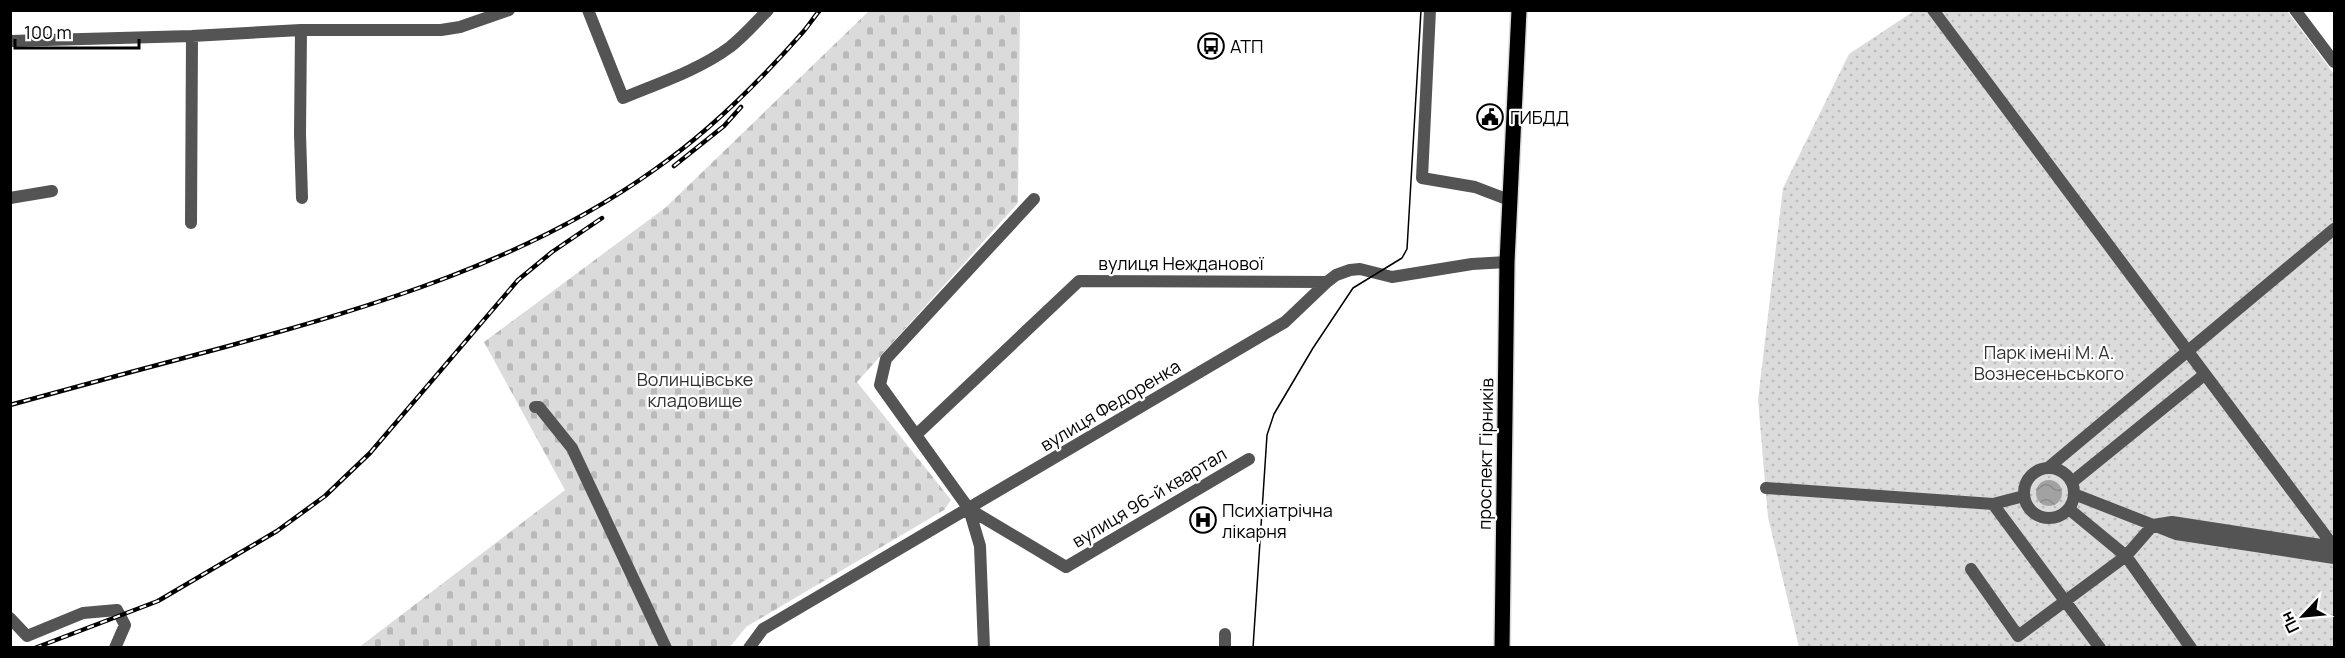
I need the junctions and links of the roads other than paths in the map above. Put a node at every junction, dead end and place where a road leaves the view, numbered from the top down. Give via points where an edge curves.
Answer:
1 (509, 10) edge
2 (588, 10) edge
3 (768, 10) edge
4 (1430, 10) edge
5 (1519, 10) edge
6 (1933, 10) edge
7 (2295, 10) edge
8 (301, 30) junction
9 (192, 36) junction
10 (10, 41) edge
11 (2334, 62) edge
12 (52, 191) dead end
13 (10, 198) edge
14 (302, 198) dead end
15 (1034, 199) dead end
16 (1509, 200) junction
17 (191, 222) dead end
18 (2334, 229) edge
19 (1507, 262) junction
20 (1327, 282) junction
21 (2187, 352) junction
22 (2204, 375) junction
23 (535, 407) dead end
24 (916, 435) junction
25 (1249, 459) dead end
26 (2049, 468) junction
27 (1766, 488) dead end
28 (2073, 488) junction
29 (2024, 496) junction
30 (1993, 504) junction
31 (969, 509) junction
32 (2069, 509) junction
33 (2153, 525) junction
34 (2334, 547) edge
35 (2126, 556) junction
36 (2334, 558) edge
37 (1971, 569) dead end
38 (2066, 602) junction
39 (10, 618) edge
40 (1225, 634) dead end
41 (115, 648) edge
42 (666, 648) edge
43 (748, 648) edge
44 (984, 648) edge
45 (1226, 648) edge
46 (1502, 648) edge
47 (2100, 648) edge
48 (2191, 648) edge

1 - 8 street via 441,30
2 - 3 street via 623,98 714,58
4 - 16 street via 1422,178 1475,187
5 - 16 main road, проспект Гірників
6 - 21 street
7 - 11 street
8 - 9 street
8 - 14 street
9 - 10 street
9 - 17 street
12 - 13 street
15 - 24 street via 886,359 880,385
16 - 19 main road, проспект Гірників
18 - 21 street
19 - 20 street, вулиця Федоренка via 1392,277 1360,269 1336,275
19 - 46 main road, проспект Гірників
20 - 24 street, вулиця Нежданової via 1079,280
20 - 31 street, вулиця Федоренка via 1285,322
21 - 22 street
21 - 26 street
22 - 28 street
22 - 34 street
23 - 42 street via 572,448
24 - 31 street
25 - 31 street, вулиця 96-й квартал via 1066,567
26 - 28 street via 2064,473
26 - 29 street via 2028,479
27 - 30 street
28 - 32 street
28 - 33 street
29 - 30 street
29 - 32 street via 2039,516 2055,517
30 - 38 street
31 - 43 street, вулиця Федоренка via 763,629
31 - 44 street via 980,546
32 - 35 street
33 - 34 street via 2172,522
33 - 35 street
33 - 36 street via 2176,534
35 - 38 street
35 - 48 street
37 - 38 street via 2018,636
38 - 47 street
39 - 41 street via 27,636 83,613 117,610 125,625
40 - 45 street

